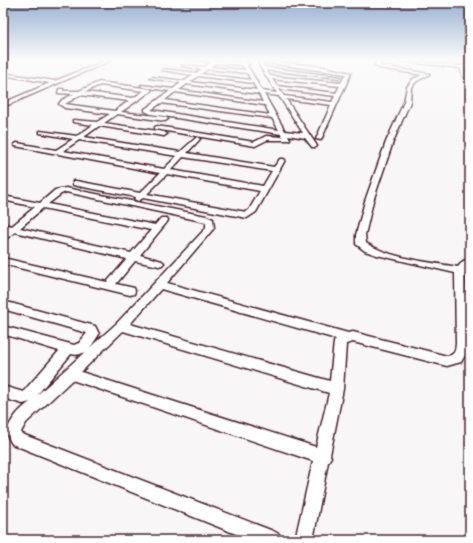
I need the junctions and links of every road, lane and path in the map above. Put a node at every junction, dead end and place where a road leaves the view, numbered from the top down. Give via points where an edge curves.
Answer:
1 (50, 85) edge
2 (93, 85) edge
3 (117, 85) edge
4 (139, 85) edge
5 (182, 85) edge
6 (206, 85) edge
7 (257, 85) edge
8 (342, 85) edge
9 (411, 85) edge
10 (276, 87) joint
11 (43, 88) junction
12 (173, 91) junction
13 (261, 92) junction
14 (79, 93) junction
15 (338, 95) junction
16 (282, 96) junction
17 (134, 100) junction
18 (160, 101) junction
19 (267, 104) junction
20 (334, 104) junction
21 (3, 105) edge
22 (116, 112) junction
23 (275, 117) junction
24 (165, 119) dead end
25 (75, 121) dead end
26 (99, 124) junction
27 (157, 128) dead end
28 (205, 131) junction
29 (42, 132) dead end
30 (284, 133) junction
31 (308, 136) junction
32 (79, 137) junction
33 (319, 139) dead end
34 (17, 145) dead end
35 (314, 146) dead end
36 (258, 148) dead end
37 (56, 153) junction
38 (184, 154) junction
39 (282, 160) dead end
40 (276, 170) junction
41 (166, 172) junction
42 (76, 183) dead end
43 (265, 189) junction
44 (3, 198) edge
45 (138, 199) junction
46 (42, 206) junction
47 (164, 220) dead end
48 (8, 228) edge
49 (157, 228) junction
50 (3, 238) edge
51 (134, 257) junction
52 (3, 261) edge
53 (470, 262) edge
54 (159, 263) dead end
55 (465, 272) edge
56 (159, 285) junction
57 (109, 286) junction
58 (130, 292) dead end
59 (3, 305) edge
60 (466, 316) edge
61 (121, 326) junction
62 (3, 330) edge
63 (347, 337) junction
64 (68, 349) junction
65 (70, 374) junction
66 (336, 389) junction
67 (3, 392) edge
68 (323, 457) junction
69 (273, 540) edge
70 (304, 540) edge

1 - 11 street
2 - 14 street
3 - 17 street via 149,90
4 - 12 street
5 - 12 street
6 - 13 street
7 - 13 street
8 - 15 street
9 - 55 street via 380,166 369,202 361,244 374,252
10 - 15 street
10 - 16 street
11 - 14 street via 61,90 63,93
11 - 21 street
12 - 18 street
12 - 19 street
13 - 16 street
13 - 19 street
14 - 17 street
14 - 22 street via 62,104
15 - 20 street
16 - 20 street
16 - 31 street
17 - 22 street
18 - 23 street
18 - 28 street via 148,111
19 - 23 street
20 - 33 street
22 - 24 street
22 - 26 street
23 - 30 street
25 - 26 street
26 - 28 street
26 - 32 street
27 - 28 street
28 - 30 street
28 - 30 street via 254,144 266,138 286,140
28 - 36 street
28 - 38 street
29 - 32 street
30 - 31 street
31 - 35 street
32 - 37 street
32 - 38 street
34 - 37 street
37 - 41 street
38 - 40 street
38 - 41 street
39 - 40 street
40 - 43 street
41 - 43 street
41 - 45 street
42 - 45 street
43 - 45 street via 252,212 247,215
44 - 46 street
45 - 46 street via 66,190 58,192
45 - 56 street via 204,218 211,223 210,228
46 - 48 street
46 - 49 street
47 - 49 street
48 - 50 street
48 - 51 street
49 - 51 street
51 - 54 street
51 - 57 street
52 - 57 street
53 - 55 street via 466,264
55 - 60 street
56 - 61 street
56 - 63 street
57 - 58 street
59 - 64 street via 93,331 81,349
60 - 63 street via 461,352 453,361
61 - 65 street
61 - 66 street
62 - 64 street
63 - 66 street via 340,342
64 - 67 street via 28,396 22,398
65 - 68 street
65 - 69 street via 21,418 14,429 14,437
66 - 68 street
68 - 70 street

